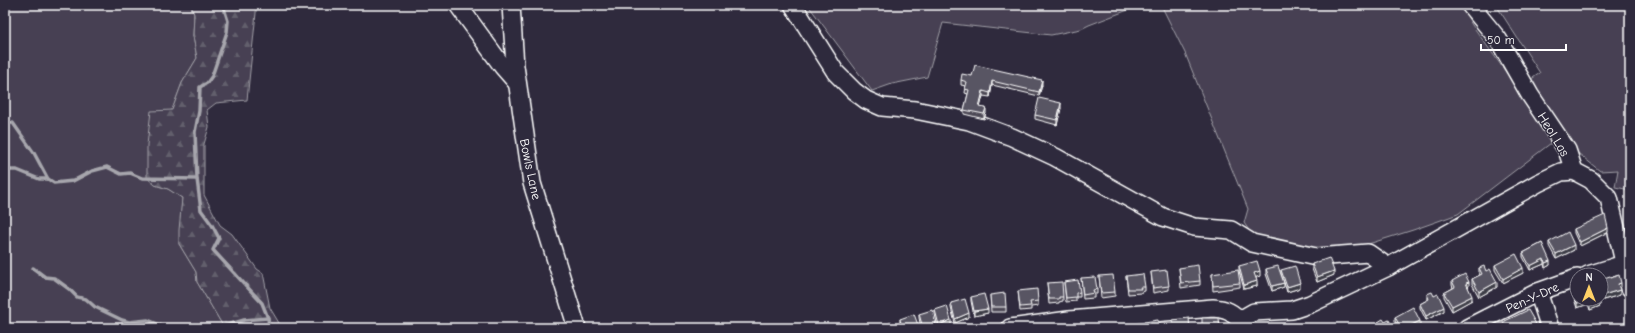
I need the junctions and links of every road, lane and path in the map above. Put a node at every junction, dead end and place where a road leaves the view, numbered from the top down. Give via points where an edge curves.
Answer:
1 (458, 5) edge
2 (511, 5) edge
3 (793, 5) edge
4 (1470, 5) edge
5 (517, 83) junction
6 (1574, 171) junction
7 (1624, 264) junction
8 (1388, 267) junction
9 (1609, 269) edge
10 (1569, 281) edge
11 (1630, 288) edge
12 (1538, 292) junction
13 (1241, 325) edge
14 (577, 328) edge
15 (1010, 328) edge
16 (1467, 328) edge
17 (1550, 328) edge

1 - 5 street via 503,68
2 - 5 street, Bowls Lane
3 - 8 street via 836,73 854,91 882,108 915,110 969,121 1012,137 1163,217 1194,227 1231,230 1252,243 1316,256 1368,253
4 - 6 street, Heol Las via 1498,39 1530,95 1567,150
5 - 14 street, Bowls Lane via 532,183
6 - 7 street, Heol Las via 1591,180 1609,198
6 - 8 street via 1561,172 1538,183
7 - 9 street
7 - 11 street, Heol Las
8 - 13 street via 1310,304 1292,310 1254,312 1246,316
10 - 12 street, Pen-Y-Dre
12 - 16 street, Pen-Y-Dre
12 - 17 street
13 - 15 street via 1230,312 1213,308 1069,320

